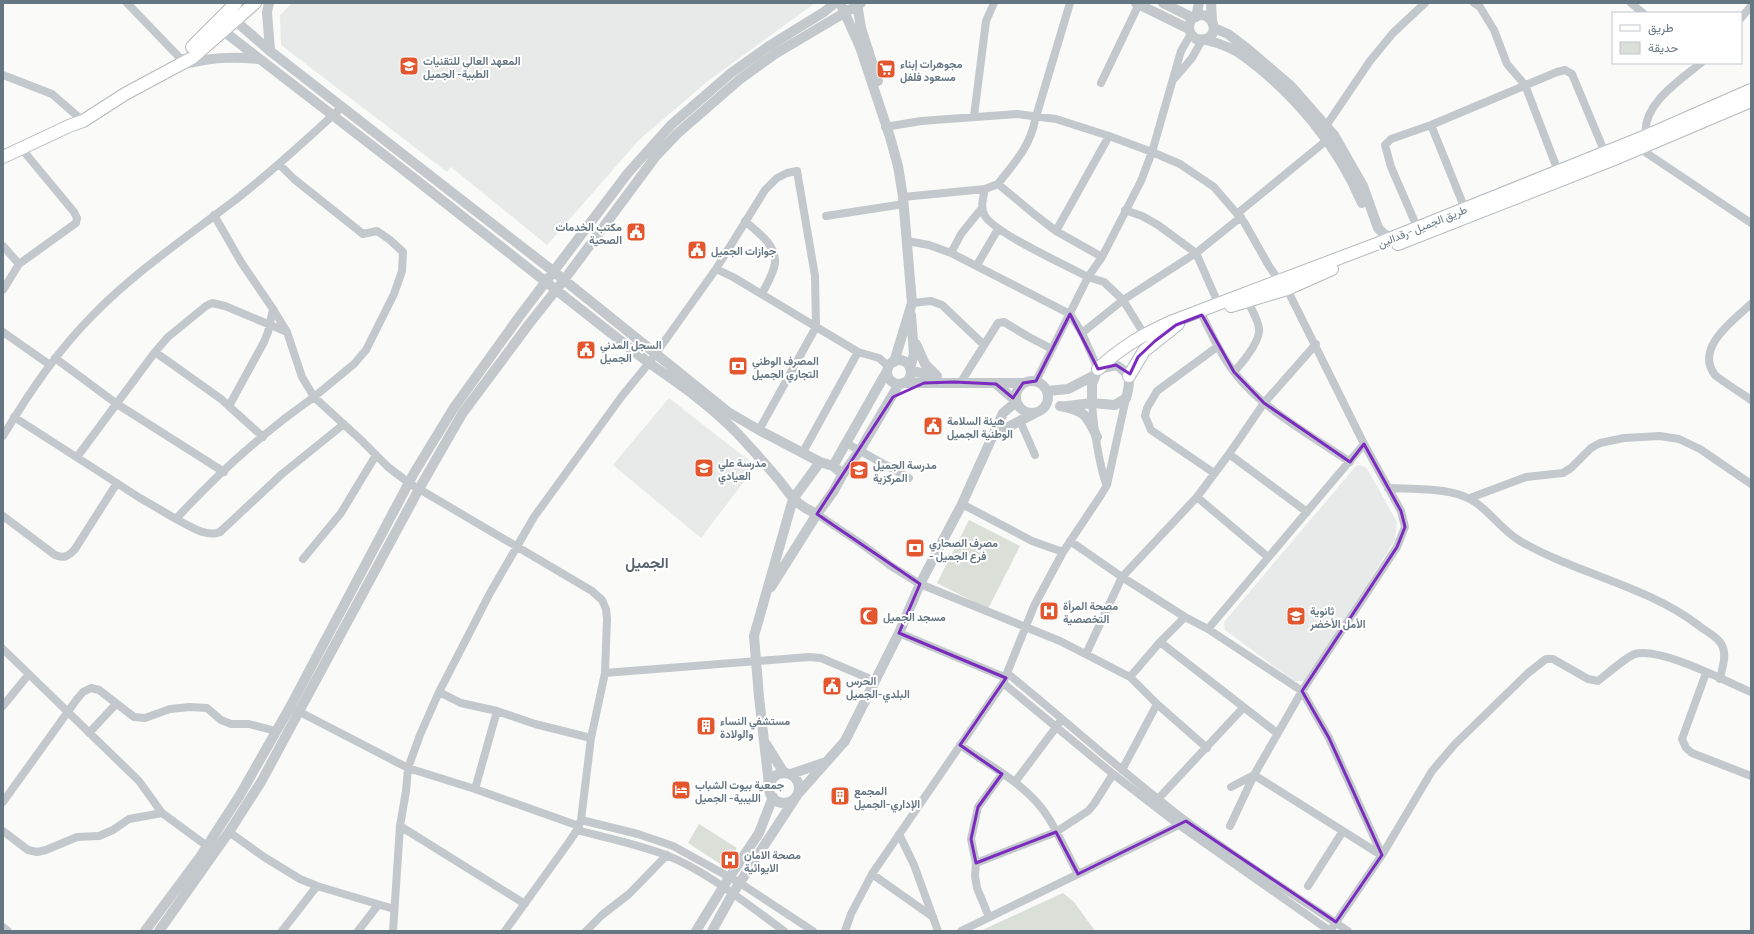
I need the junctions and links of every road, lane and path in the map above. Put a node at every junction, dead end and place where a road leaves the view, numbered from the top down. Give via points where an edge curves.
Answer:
1 (128, 3) edge
2 (236, 3) edge
3 (255, 3) edge
4 (269, 3) edge
5 (835, 3) edge
6 (994, 3) edge
7 (1070, 3) edge
8 (1163, 3) edge
9 (1199, 3) edge
10 (1211, 3) edge
11 (1425, 3) edge
12 (1474, 3) edge
13 (1632, 3) edge
14 (859, 4) edge
15 (1137, 4) edge
16 (1751, 6) edge
17 (842, 7) edge
18 (1642, 12) edge
19 (230, 17) junction
20 (1194, 17) junction
21 (1742, 17) edge
22 (1213, 24) junction
23 (219, 28) junction
24 (1190, 32) junction
25 (1204, 40) junction
26 (270, 51) junction
27 (184, 60) junction
28 (259, 60) junction
29 (1700, 64) edge
30 (3, 75) edge
31 (1174, 79) junction
32 (1101, 83) dead end
33 (1526, 84) junction
34 (1751, 90) edge
35 (1751, 101) edge
36 (342, 107) junction
37 (333, 116) junction
38 (974, 116) junction
39 (1036, 116) junction
40 (83, 121) junction
41 (1432, 125) junction
42 (888, 126) junction
43 (1326, 126) junction
44 (1109, 136) junction
45 (1646, 136) junction
46 (1327, 140) junction
47 (21, 148) junction
48 (1639, 148) junction
49 (1152, 152) junction
50 (1605, 153) junction
51 (3, 157) edge
52 (279, 164) junction
53 (1558, 171) junction
54 (998, 184) junction
55 (985, 189) junction
56 (903, 200) junction
57 (982, 208) junction
58 (1465, 209) junction
59 (1125, 210) junction
60 (214, 215) junction
61 (1239, 215) junction
62 (826, 216) dead end
63 (745, 221) junction
64 (1751, 223) edge
65 (1417, 227) junction
66 (998, 229) junction
67 (1056, 231) junction
68 (1393, 238) junction
69 (907, 241) junction
70 (3, 246) edge
71 (1381, 246) junction
72 (951, 253) junction
73 (1196, 253) junction
74 (1102, 257) junction
75 (18, 264) junction
76 (977, 265) junction
77 (716, 269) junction
78 (553, 271) junction
79 (1088, 277) junction
80 (564, 280) junction
81 (545, 282) junction
82 (1284, 286) junction
83 (3, 290) edge
84 (556, 290) junction
85 (762, 294) junction
86 (1123, 300) junction
87 (1248, 302) junction
88 (1218, 303) junction
89 (1751, 304) edge
90 (911, 306) junction
91 (273, 309) junction
92 (1070, 314) junction
93 (1202, 315) junction
94 (269, 325) junction
95 (816, 327) junction
96 (3, 332) edge
97 (287, 332) junction
98 (1082, 333) junction
99 (1144, 334) junction
100 (914, 336) junction
101 (1316, 344) junction
102 (984, 346) junction
103 (1217, 347) junction
104 (1052, 349) junction
105 (155, 352) junction
106 (858, 352) junction
107 (656, 354) junction
108 (52, 362) junction
109 (649, 363) junction
110 (890, 366) junction
111 (911, 370) junction
112 (1096, 372) junction
113 (1234, 372) junction
114 (936, 375) junction
115 (1129, 376) junction
116 (957, 382) junction
117 (1036, 382) junction
118 (924, 383) junction
119 (1024, 383) junction
120 (901, 384) junction
121 (996, 384) junction
122 (1047, 391) junction
123 (314, 397) junction
124 (893, 397) junction
125 (1126, 398) junction
126 (1751, 400) edge
127 (1016, 401) junction
128 (1092, 403) junction
129 (1264, 403) junction
130 (117, 404) junction
131 (229, 406) junction
132 (1060, 406) junction
133 (1045, 407) junction
134 (1035, 413) junction
135 (14, 417) junction
136 (1020, 421) junction
137 (344, 424) junction
138 (759, 430) junction
139 (993, 435) junction
140 (3, 436) edge
141 (263, 437) junction
142 (1097, 437) junction
143 (846, 443) junction
144 (1364, 444) junction
145 (860, 450) junction
146 (803, 452) junction
147 (1229, 454) junction
148 (376, 455) junction
149 (1035, 455) dead end
150 (77, 457) junction
151 (820, 462) junction
152 (1350, 462) junction
153 (833, 466) junction
154 (224, 472) junction
155 (1214, 473) junction
156 (843, 474) junction
157 (909, 478) dead end
158 (118, 483) junction
159 (409, 483) junction
160 (1751, 484) edge
161 (1106, 485) junction
162 (1388, 488) junction
163 (419, 489) junction
164 (1197, 497) junction
165 (1470, 498) junction
166 (793, 499) junction
167 (962, 504) junction
168 (1307, 512) junction
169 (817, 514) junction
170 (3, 516) edge
171 (176, 519) junction
172 (1070, 541) junction
173 (516, 546) junction
174 (1063, 552) junction
175 (1268, 558) junction
176 (302, 559) dead end
177 (1122, 577) junction
178 (920, 584) junction
179 (763, 599) junction
180 (1184, 617) junction
181 (1025, 626) junction
182 (1208, 629) junction
183 (899, 633) junction
184 (1160, 642) junction
185 (3, 649) edge
186 (1086, 654) junction
187 (756, 660) junction
188 (605, 673) junction
189 (1706, 673) junction
190 (29, 674) junction
191 (1130, 677) junction
192 (1005, 678) junction
193 (1720, 679) junction
194 (875, 681) junction
195 (1302, 691) junction
196 (439, 692) junction
197 (1751, 692) edge
198 (116, 704) junction
199 (1157, 704) junction
200 (3, 706) edge
201 (290, 707) junction
202 (1243, 708) junction
203 (67, 711) junction
204 (497, 711) junction
205 (299, 712) junction
206 (1063, 718) junction
207 (1057, 726) junction
208 (276, 731) junction
209 (89, 733) junction
210 (1277, 733) junction
211 (591, 738) junction
212 (764, 741) junction
213 (960, 745) junction
214 (1207, 748) junction
215 (827, 762) junction
216 (408, 768) junction
217 (1122, 770) junction
218 (787, 773) junction
219 (1002, 774) junction
220 (1113, 774) junction
221 (1254, 775) junction
222 (1751, 776) edge
223 (1015, 782) junction
224 (769, 785) junction
225 (1231, 787) dead end
226 (475, 789) junction
227 (773, 797) junction
228 (796, 797) junction
229 (1158, 799) junction
230 (3, 802) edge
231 (162, 813) junction
232 (579, 825) junction
233 (1179, 825) junction
234 (400, 826) junction
235 (1230, 826) dead end
236 (3, 831) edge
237 (1343, 831) junction
238 (229, 832) junction
239 (1056, 832) junction
240 (899, 834) junction
241 (207, 846) junction
242 (667, 855) junction
243 (1382, 855) junction
244 (976, 863) junction
245 (872, 874) junction
246 (1078, 874) junction
247 (729, 877) junction
248 (740, 883) junction
249 (316, 886) junction
250 (1308, 886) dead end
251 (723, 887) junction
252 (733, 893) junction
253 (525, 904) junction
254 (378, 905) junction
255 (394, 909) junction
256 (933, 917) junction
257 (990, 917) junction
258 (1336, 922) junction
259 (3, 927) edge
260 (8, 931) edge
261 (145, 931) edge
262 (159, 931) edge
263 (282, 931) edge
264 (358, 931) edge
265 (393, 931) edge
266 (505, 931) edge
267 (586, 931) edge
268 (696, 931) edge
269 (712, 931) edge
270 (784, 931) edge
271 (813, 931) edge
272 (845, 931) edge
273 (938, 931) edge
274 (961, 931) edge
275 (1330, 931) edge
276 (1348, 931) edge

1 - 27 street
2 - 19 main road
3 - 19 main road
4 - 26 street via 267,12
5 - 78 street via 732,72 671,125 628,173
6 - 38 street via 986,22
7 - 39 street
8 - 20 street
9 - 20 street
10 - 22 street
11 - 43 street via 1393,33 1370,61
12 - 33 street via 1480,7 1494,30 1507,64
13 - 18 street
14 - 17 street
14 - 42 street via 861,28
15 - 24 street
15 - 32 street
16 - 21 street
17 - 42 street via 860,47
17 - 80 street via 753,70 678,133 656,156
19 - 23 main road
19 - 26 street
20 - 22 street via 1208,17
20 - 24 street via 1190,24
22 - 25 street via 1210,37
22 - 43 street via 1249,50 1291,86
23 - 27 main road
23 - 28 street
24 - 25 street via 1196,39
24 - 31 street via 1181,51
25 - 31 street
25 - 46 street via 1222,44 1244,56 1285,92
26 - 36 street
27 - 28 street via 221,57
27 - 40 main road
28 - 37 street
29 - 45 street via 1660,98 1647,117
30 - 40 street via 52,94
31 - 49 street
33 - 41 street
33 - 50 street via 1565,70 1572,74
33 - 53 street
34 - 45 main road, طريق الجميل -رقدالين
35 - 48 main road, طريق الجميل -رقدالين
36 - 37 street
36 - 78 street
37 - 52 street
37 - 81 street
38 - 39 street
38 - 42 street
39 - 44 street via 1056,119
39 - 54 street via 1032,134 1025,148
40 - 47 main road
41 - 58 street
41 - 65 street via 1391,139 1385,145 1391,167
42 - 56 street
43 - 68 street via 1334,135 1363,186 1378,228
44 - 49 street
44 - 67 street
45 - 50 main road, طريق الجميل -رقدالين
46 - 61 street
46 - 71 street via 1356,189
47 - 51 main road
47 - 75 street via 77,218 76,223
48 - 64 street
48 - 71 main road, طريق الجميل -رقدالين via 1478,213
49 - 59 street via 1141,181
49 - 61 street via 1180,164 1214,187
50 - 53 main road, طريق الجميل -رقدالين
52 - 60 street
52 - 123 street via 363,234 377,231 403,252 402,271 394,294 366,350 354,364
53 - 58 main road, طريق الجميل -رقدالين
54 - 55 street
54 - 67 street
55 - 56 street
55 - 57 street
56 - 62 street
56 - 69 street
57 - 66 street via 985,216
57 - 72 street via 961,234
58 - 65 main road, طريق الجميل -رقدالين
59 - 73 street via 1158,225
59 - 74 street
60 - 91 street via 241,262
60 - 108 street via 121,288 93,314
61 - 73 street
61 - 82 street
63 - 77 street
63 - 85 street via 771,246 774,254 775,264
63 - 95 street via 771,183 787,173 797,171 815,276
65 - 68 main road, طريق الجميل -رقدالين
66 - 76 street
66 - 79 street
67 - 74 street
68 - 71 main road, طريق الجميل -رقدالين
69 - 72 street
69 - 90 street
70 - 75 street
71 - 82 main road, طريق الجميل -رقدالين via 1336,268
72 - 76 street
73 - 86 street
73 - 88 street
74 - 79 street
75 - 83 street
76 - 92 street
77 - 85 street
77 - 107 street
78 - 80 street
78 - 81 street
79 - 86 street via 1104,282
79 - 92 street
80 - 84 street
80 - 107 street
81 - 84 street
81 - 159 street via 453,409
82 - 87 main road, طريق الجميل -رقدالين
82 - 88 main road, طريق الجميل -رقدالين
82 - 101 street
84 - 109 street
84 - 163 street via 462,414
85 - 95 street
86 - 98 street
86 - 99 street
87 - 93 main road, طريق الجميل -رقدالين
87 - 113 street via 1260,330 1243,362
88 - 99 main road, طريق الجميل -رقدالين
89 - 126 street via 1728,324 1714,341 1709,360 1715,375
90 - 100 street
90 - 102 street via 931,301 942,304
90 - 110 street
91 - 94 street
91 - 97 street
92 - 98 street
92 - 104 street
93 - 103 street
93 - 115 main road, طريق الجميل -رقدالين via 1176,325 1155,341 1138,357
94 - 97 street
94 - 105 street via 226,306 212,303 175,330
94 - 131 street via 264,342
95 - 106 street
95 - 138 street
96 - 108 street
97 - 123 street via 302,377
98 - 112 street
99 - 112 main road, طريق الجميل -رقدالين via 1115,353
100 - 111 street
100 - 114 street via 918,352
101 - 129 street
101 - 144 street
102 - 104 street via 998,323 1004,322
102 - 116 street
103 - 113 street
103 - 155 street via 1157,391 1145,416 1151,430
104 - 117 street
105 - 130 street
105 - 131 street
106 - 110 street via 879,358
106 - 146 street
107 - 109 street
107 - 138 street via 728,412
108 - 130 street
108 - 135 street
109 - 166 street via 716,412 775,474
109 - 173 street via 545,501
110 - 111 street via 904,361
110 - 120 street via 889,378
110 - 143 street
111 - 114 street
111 - 120 street via 909,378
112 - 115 street via 1116,365
112 - 122 street via 1068,389
112 - 128 street via 1092,384
113 - 129 street
114 - 116 street
115 - 125 street
116 - 118 street
116 - 121 street
117 - 119 street
117 - 122 street via 1041,383
118 - 120 street
118 - 124 street
119 - 121 street
119 - 127 street via 1017,391
120 - 124 street
121 - 127 street
122 - 133 street
123 - 137 street
123 - 141 street
124 - 145 street
125 - 128 street via 1115,405
125 - 161 street
127 - 134 street via 1024,411
127 - 139 street via 1002,413
128 - 132 street
128 - 142 street
129 - 147 street
129 - 152 street
130 - 150 street
130 - 154 street
131 - 141 street
132 - 133 street
132 - 142 street via 1075,409 1086,416
133 - 134 street
134 - 136 street
135 - 140 street
135 - 150 street
136 - 139 street
136 - 149 street
137 - 148 street
137 - 171 street via 282,474 220,532 204,532
138 - 146 street
139 - 167 street
141 - 154 street
142 - 161 street
143 - 145 street
143 - 153 street
144 - 152 street
144 - 162 street
145 - 156 street
145 - 157 street
146 - 151 street
147 - 155 street
147 - 168 street
148 - 159 street
148 - 176 street via 341,513
150 - 158 street
151 - 153 street
151 - 166 street
152 - 168 street
153 - 156 street
154 - 171 street
155 - 164 street
156 - 169 street
158 - 170 street via 75,549 66,557 54,555
158 - 171 street
159 - 163 street
159 - 201 street
160 - 165 street via 1700,448 1680,439 1660,436 1624,438 1600,443 1590,448 1563,473 1526,477
161 - 172 street
162 - 165 street via 1427,490
162 - 195 street via 1401,511 1405,527 1397,547
163 - 173 street
163 - 205 street
164 - 175 street
164 - 177 street
165 - 193 street via 1519,541 1659,600 1682,613 1719,641 1724,649
166 - 169 street
166 - 179 street
167 - 174 street via 1032,541
167 - 178 street
168 - 175 street
169 - 178 street
169 - 179 street
172 - 174 street
172 - 177 street
173 - 188 street via 592,591 602,600 607,619
173 - 196 street
174 - 181 street
175 - 182 street
177 - 180 street
177 - 186 street
178 - 181 street
178 - 183 street
179 - 187 street via 754,636
180 - 182 street
180 - 184 street
181 - 186 street
181 - 192 street
182 - 195 street
183 - 192 street
183 - 194 street
184 - 191 street
184 - 202 street
185 - 190 street
186 - 191 street
187 - 188 street
187 - 194 street via 821,658
187 - 212 street
188 - 211 street
189 - 193 street
189 - 222 street via 1682,739 1692,753
189 - 243 street via 1647,652 1634,654 1598,681 1588,679 1554,659 1546,659 1517,683 1432,771
190 - 200 street
190 - 203 street
191 - 199 street
192 - 206 street
192 - 207 street
192 - 213 street
193 - 197 street
194 - 215 street via 845,741
195 - 210 street
195 - 243 street via 1329,738
196 - 204 street via 461,703
196 - 216 street
198 - 203 street via 99,690 92,688 83,692
198 - 208 street via 134,717 145,718 170,709 207,708 221,720 231,724 249,724
198 - 209 street
199 - 214 street
199 - 217 street
201 - 205 street
201 - 208 street
202 - 210 street
202 - 214 street
203 - 209 street
203 - 230 street
204 - 211 street via 535,724
204 - 226 street
205 - 216 street
205 - 238 street via 261,782
206 - 207 street
206 - 217 street
207 - 220 street
207 - 223 street
208 - 241 street via 240,795
209 - 231 street via 139,781
210 - 221 street
211 - 232 street
212 - 218 street
212 - 224 street
213 - 219 street
213 - 240 street
214 - 229 street
215 - 218 street
215 - 228 street
216 - 226 street
216 - 234 street
217 - 229 street
218 - 224 street via 773,778
218 - 228 street via 795,777 799,785
219 - 223 street
219 - 244 street via 978,807 971,839
220 - 233 street
220 - 239 street via 1088,811
221 - 225 street
221 - 235 street
221 - 237 street
223 - 239 street via 1047,816
224 - 227 street
226 - 232 street
227 - 228 street via 783,803
227 - 247 street via 759,832
228 - 248 street
229 - 258 street via 1219,844
231 - 236 street via 129,819 99,836 76,837 37,852 28,850
231 - 241 street
232 - 242 street
232 - 247 street via 638,834 673,846
232 - 253 street
233 - 246 street
233 - 275 street
234 - 253 street
234 - 255 street
237 - 243 street
237 - 250 street
238 - 249 street via 285,870
238 - 262 street
239 - 244 street
239 - 246 street
240 - 245 street
240 - 256 street via 914,865
241 - 261 street
242 - 251 street
242 - 267 street via 629,894
243 - 258 street
244 - 257 street via 977,888
245 - 256 street
245 - 272 street
246 - 257 street
247 - 248 street
247 - 251 street
248 - 252 street
248 - 271 street
249 - 254 street
249 - 263 street
251 - 252 street
251 - 268 street
252 - 269 street
252 - 270 street
253 - 266 street
254 - 255 street
254 - 264 street
255 - 265 street
256 - 273 street
257 - 274 street
258 - 275 street
258 - 276 street
259 - 260 street

